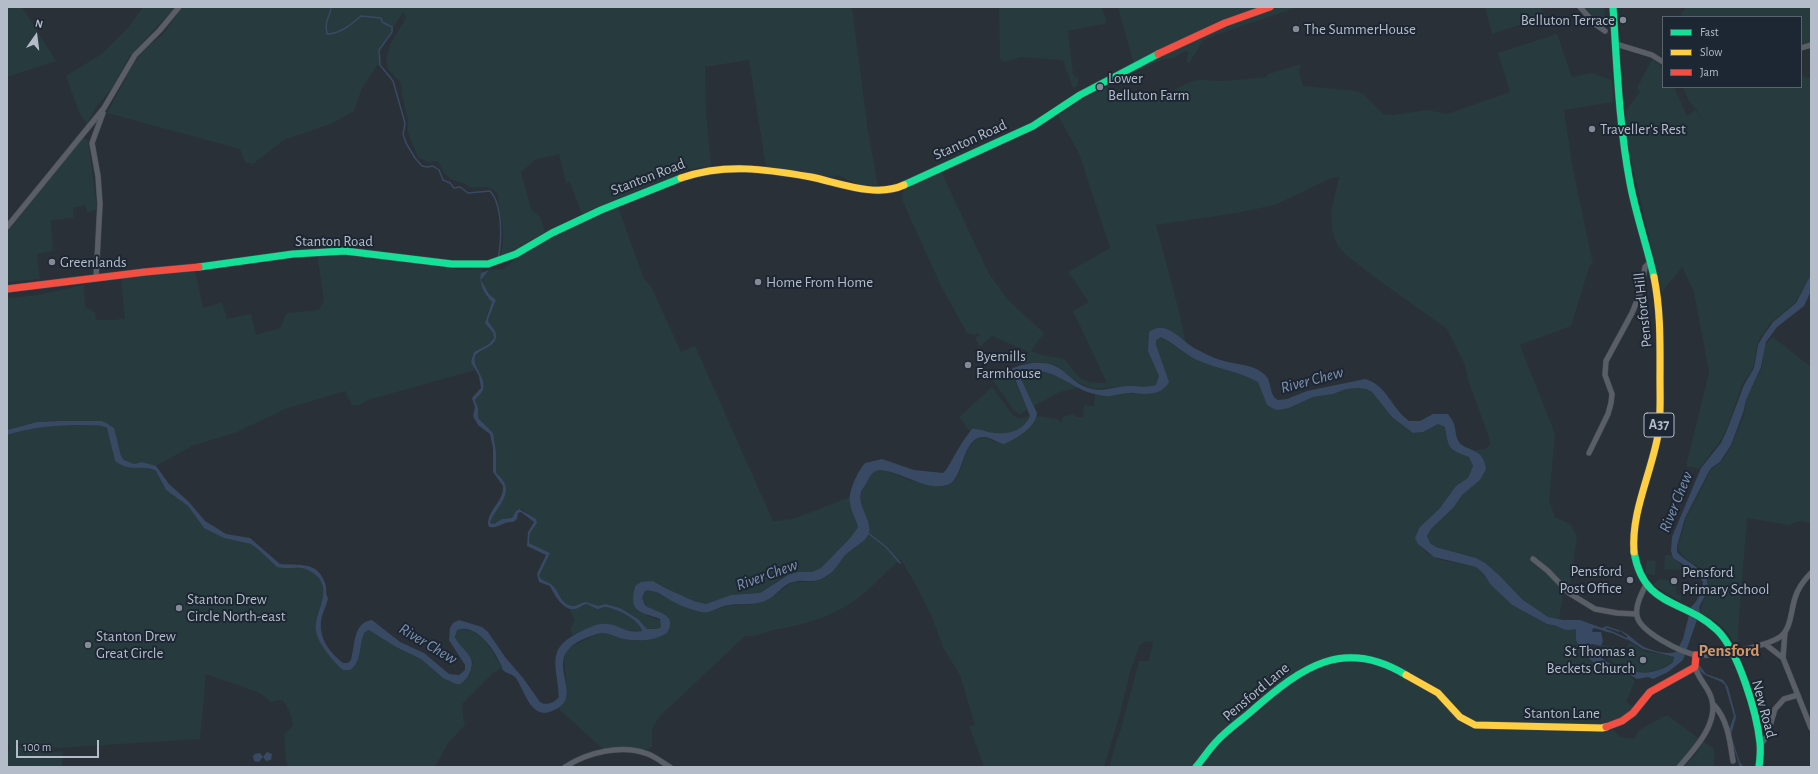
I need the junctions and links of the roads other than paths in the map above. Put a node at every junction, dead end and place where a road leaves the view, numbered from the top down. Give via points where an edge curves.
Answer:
1 (179, 7) edge
2 (1270, 7) edge
3 (1580, 7) edge
4 (1613, 7) edge
5 (1605, 31) dead end
6 (1616, 44) junction
7 (1662, 61) edge
8 (104, 108) junction
9 (7, 227) edge
10 (1651, 262) junction
11 (96, 278) junction
12 (7, 288) edge
13 (1588, 439) dead end
14 (1594, 442) junction
15 (1589, 453) dead end
16 (1533, 559) dead end
17 (1811, 573) edge
18 (1646, 585) junction
19 (1636, 614) junction
20 (1785, 632) junction
21 (1765, 644) junction
22 (1732, 651) junction
23 (1696, 655) junction
24 (1783, 658) junction
25 (1695, 666) junction
26 (1798, 695) junction
27 (1714, 705) junction
28 (1492, 726) joint
29 (1811, 728) edge
30 (1761, 744) junction
31 (1733, 761) dead end
32 (565, 767) edge
33 (670, 767) edge
34 (1196, 767) edge
35 (1679, 767) edge
36 (1759, 767) edge

1 - 8 street via 135,55
2 - 11 main road, Stanton Road via 1224,23 1162,52 1080,95 1033,126 893,189 871,190 770,172 717,169 688,174 596,211 505,259 487,264 452,264 345,251 266,256 181,270
3 - 5 street
4 - 6 main road, Pensford Hill / A37
6 - 7 street via 1652,55
6 - 10 main road, Pensford Hill / A37 via 1619,104 1626,160 1632,193
8 - 9 street
8 - 11 street via 92,143 100,204
10 - 14 street via 1645,267 1641,290 1632,313 1606,361 1605,375 1612,394 1612,403
10 - 18 main road, Pensford Hill / A37 via 1661,330 1659,426 1637,514 1634,540 1638,569
11 - 12 main road, Stanton Road
13 - 14 street
14 - 15 street
16 - 19 street via 1569,593 1595,609
17 - 20 street via 1795,597
18 - 19 street via 1641,593
18 - 22 main road, New Road / A37 via 1722,634
19 - 23 street via 1641,623 1656,637 1674,648
20 - 21 street
20 - 24 street
21 - 22 street
21 - 24 street
22 - 23 street
22 - 30 main road, New Road / A37
23 - 25 main road
24 - 26 street
25 - 27 street
25 - 28 main road, Stanton Lane via 1650,692 1633,713 1622,721 1602,728
26 - 29 street
26 - 30 street via 1784,699 1775,709 1767,736
27 - 31 street via 1726,727
27 - 35 street via 1709,724 1694,750
28 - 34 main road, Pensford Lane via 1475,725 1464,721 1439,694 1381,661 1339,658 1303,670 1289,679 1218,741
30 - 36 main road, New Road / A37
32 - 33 street via 595,752 611,750 640,752

